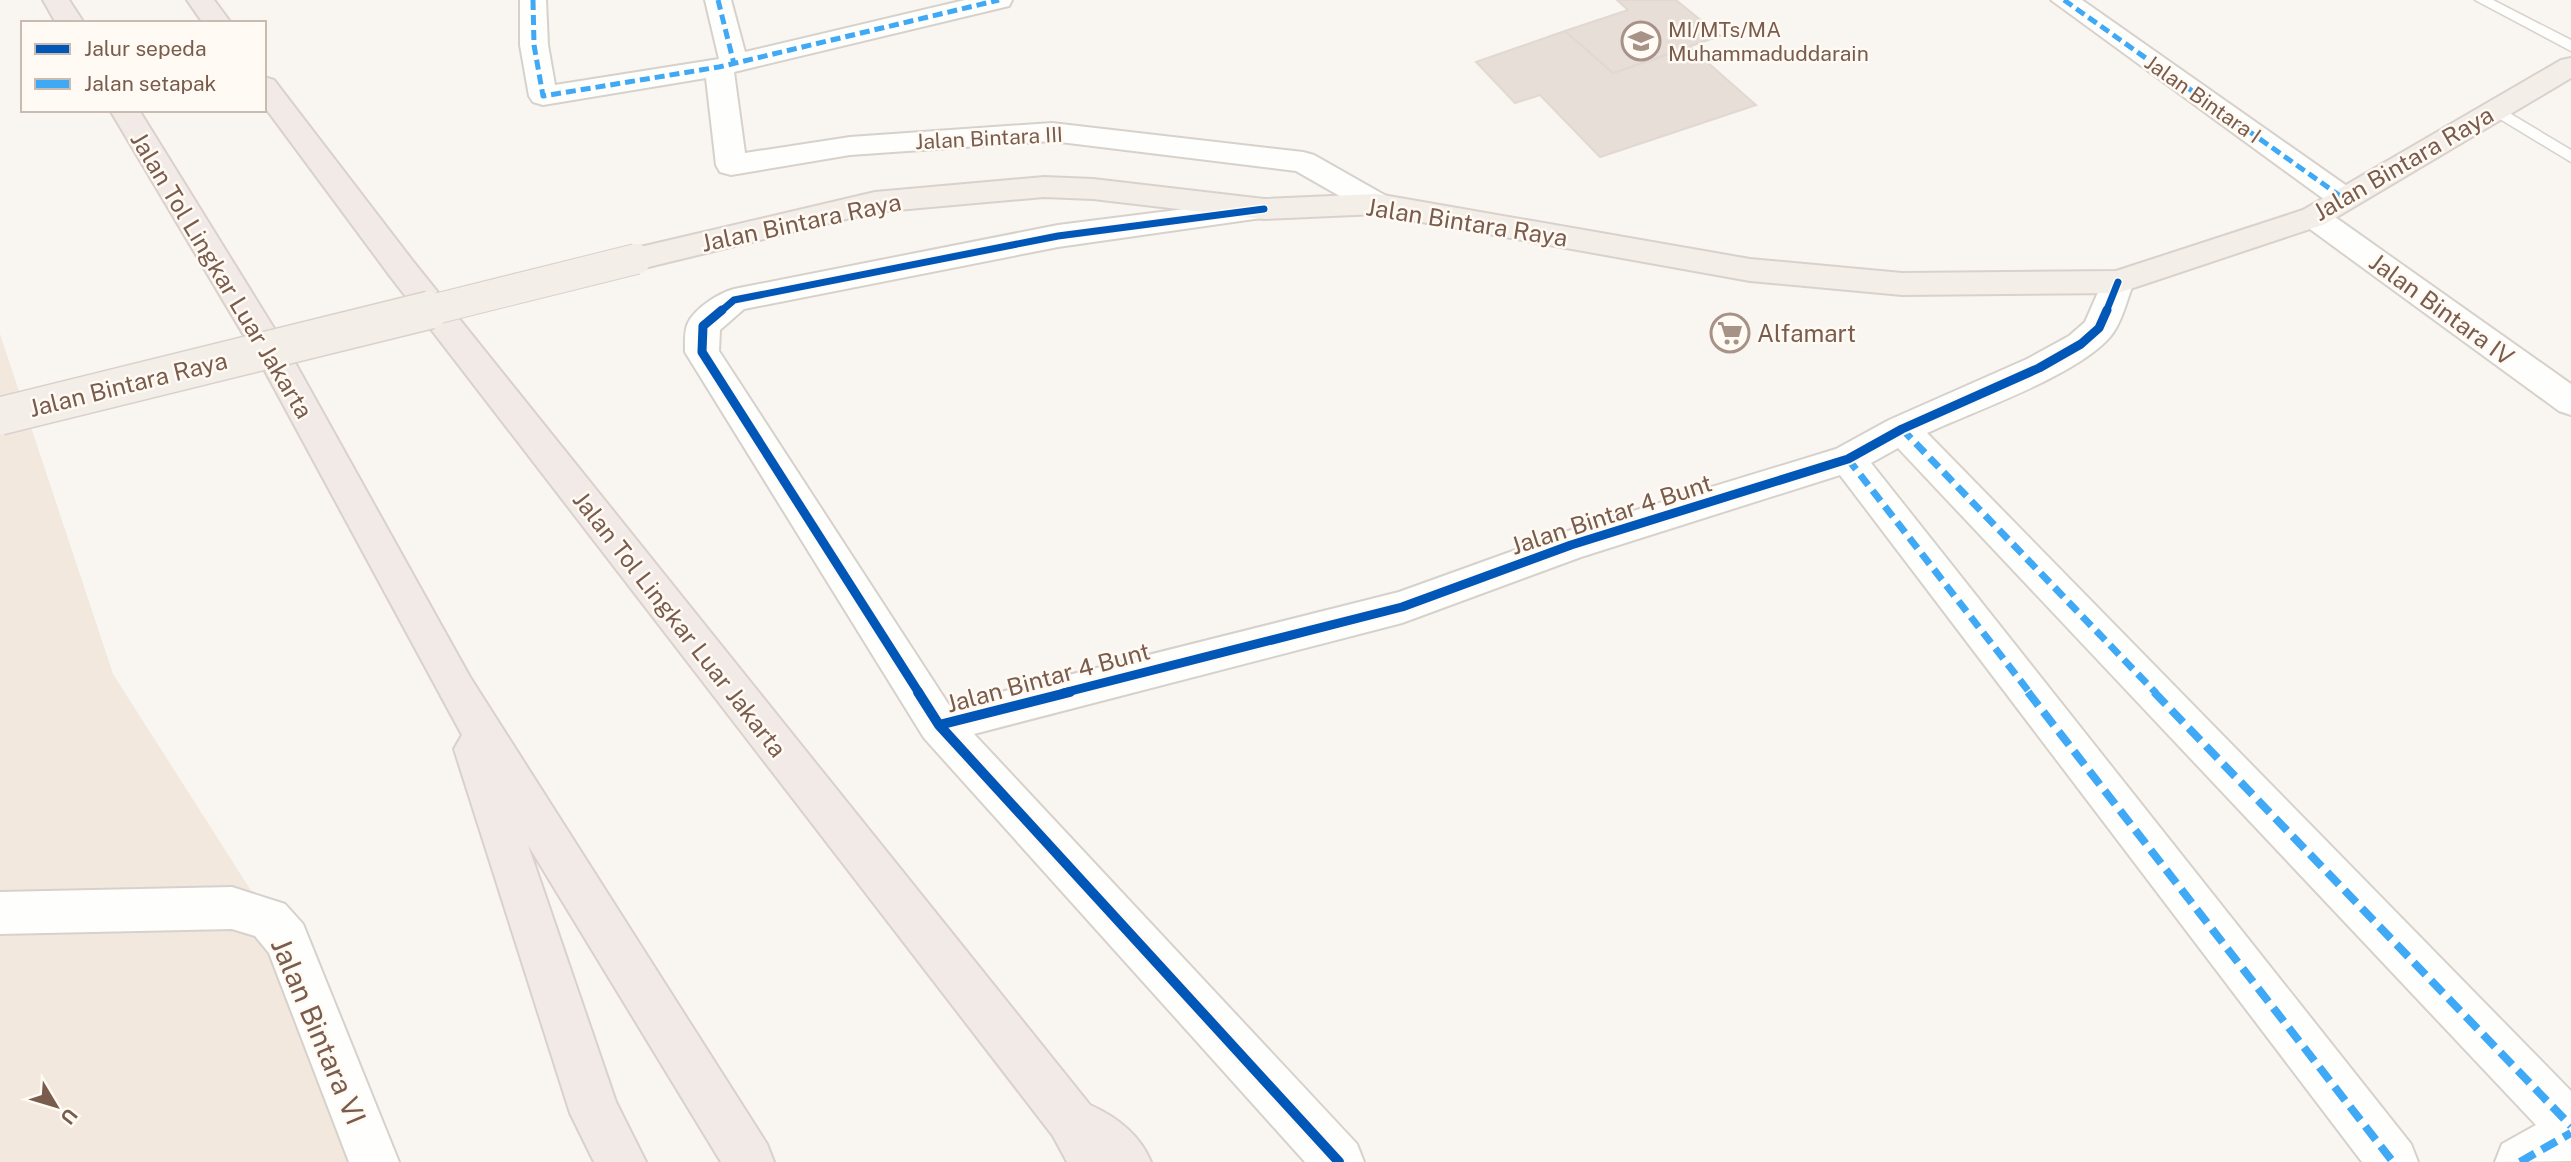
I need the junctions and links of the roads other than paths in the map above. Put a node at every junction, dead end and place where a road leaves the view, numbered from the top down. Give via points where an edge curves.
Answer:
1 (56, 0) edge
2 (200, 0) edge
3 (533, 0) edge
4 (718, 0) edge
5 (999, 0) edge
6 (2064, 0) edge
7 (2483, 0) edge
8 (69, 21) edge
9 (216, 21) edge
10 (2571, 46) edge
11 (726, 66) junction
12 (2571, 66) edge
13 (266, 89) edge
14 (2496, 110) junction
15 (125, 112) edge
16 (2571, 157) edge
17 (2343, 198) junction
18 (1377, 204) junction
19 (1264, 209) junction
20 (2314, 217) junction
21 (2118, 282) junction
22 (2571, 402) edge
23 (0, 416) edge
24 (1902, 429) junction
25 (1848, 459) junction
26 (456, 689) junction
27 (939, 725) junction
28 (2, 923) edge
29 (1070, 1119) junction
30 (2571, 1126) edge
31 (2571, 1133) edge
32 (374, 1162) edge
33 (621, 1162) edge
34 (749, 1162) edge
35 (1096, 1162) edge
36 (1126, 1162) edge
37 (1339, 1162) edge
38 (2393, 1162) edge
39 (2520, 1162) edge

1 - 8 highway
2 - 9 highway
3 - 11 street via 534,45 543,96
4 - 11 street
5 - 11 street
6 - 17 street, Jalan Bintara I
7 - 10 lane
11 - 18 street, Jalan Bintara III via 731,164 850,146 1052,132 1303,162
12 - 14 main road, Jalan Bintara Raya
13 - 29 highway, Jalan Tol Lingkar Luar Jakarta via 401,268
14 - 16 lane
14 - 17 main road, Jalan Bintara Raya
15 - 26 highway, Jalan Tol Lingkar Luar Jakarta via 281,368
17 - 20 main road, Jalan Bintara Raya
18 - 19 main road, Jalan Bintara Raya
18 - 21 main road, Jalan Bintara Raya via 1750,270 1902,284
19 - 23 main road, Jalan Bintara Raya, bridge via 1094,189 998,190 875,202
19 - 27 street, Jalan Bintar 4 Bunt via 1058,236 734,300 703,326 702,352
20 - 21 main road, Jalan Bintara Raya
20 - 22 street, Jalan Bintara IV
21 - 24 street, Jalan Bintar 4 Bunt via 2099,328 2081,344 2039,368
24 - 25 street, Jalan Bintar 4 Bunt
24 - 30 street
25 - 27 street, Jalan Bintar 4 Bunt via 1571,545 1402,607
25 - 38 street
26 - 33 highway via 596,1113
26 - 34 highway, Jalan Tol Lingkar Luar Jakarta
27 - 37 street
28 - 32 street, Jalan Bintara VI via 232,908 269,919 287,939
29 - 35 highway, Jalan Tol Lingkar Luar Jakarta
29 - 36 highway via 1111,1146
31 - 39 street

